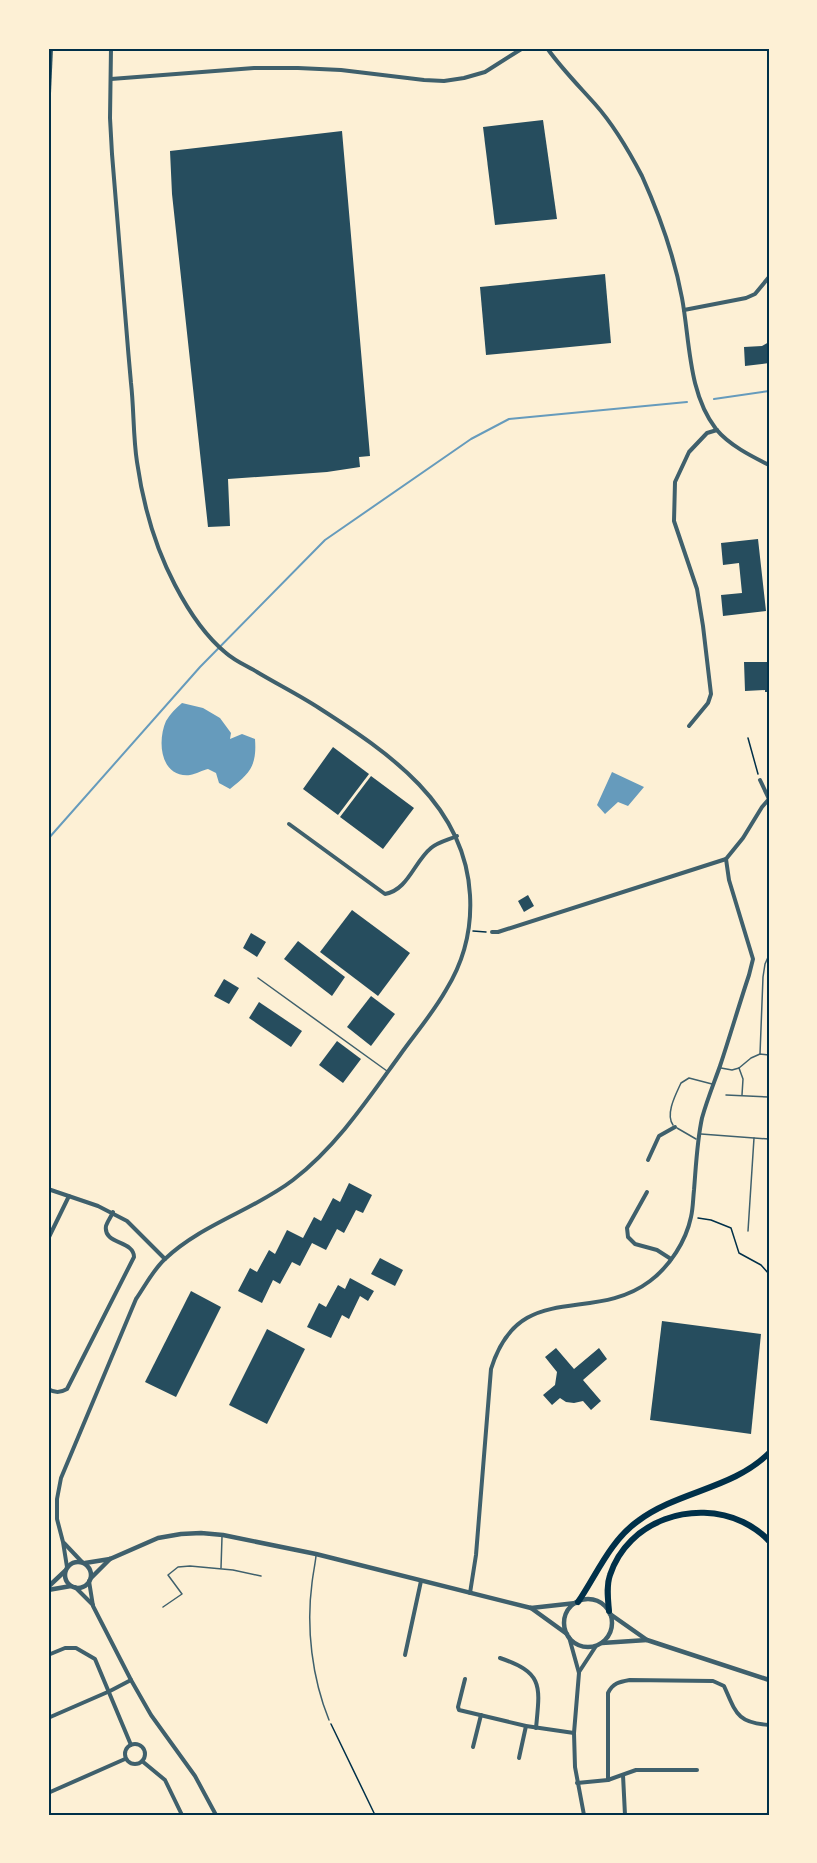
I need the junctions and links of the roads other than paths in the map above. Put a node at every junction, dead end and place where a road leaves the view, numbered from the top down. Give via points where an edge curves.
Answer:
1 (111, 48) edge
2 (523, 48) edge
3 (547, 48) edge
4 (111, 79) junction
5 (769, 277) edge
6 (684, 310) junction
7 (717, 430) junction
8 (769, 465) edge
9 (689, 726) dead end
10 (760, 780) road end
11 (769, 799) edge
12 (289, 825) dead end
13 (457, 836) junction
14 (726, 859) junction
15 (492, 932) road end
16 (769, 955) edge
17 (258, 978) dead end
18 (760, 1054) junction
19 (769, 1055) edge
20 (719, 1068) junction
21 (739, 1068) junction
22 (388, 1071) junction
23 (713, 1084) junction
24 (726, 1095) dead end
25 (742, 1096) junction
26 (769, 1097) edge
27 (675, 1127) junction
28 (699, 1134) junction
29 (754, 1138) junction
30 (769, 1139) edge
31 (699, 1140) junction
32 (648, 1160) dead end
33 (48, 1189) edge
34 (646, 1192) dead end
35 (69, 1196) junction
36 (113, 1212) junction
37 (748, 1231) dead end
38 (48, 1239) edge
39 (165, 1259) junction
40 (671, 1259) junction
41 (48, 1389) edge
42 (769, 1454) edge
43 (223, 1535) junction
44 (769, 1541) edge
45 (63, 1542) junction
46 (316, 1554) junction
47 (110, 1559) junction
48 (84, 1563) junction
49 (66, 1569) junction
50 (221, 1569) junction
51 (261, 1576) dead end
52 (90, 1579) junction
53 (421, 1581) junction
54 (73, 1587) junction
55 (48, 1589) edge
56 (470, 1593) junction
57 (577, 1602) junction
58 (93, 1606) junction
59 (163, 1607) dead end
60 (531, 1608) junction
61 (609, 1612) junction
62 (568, 1635) junction
63 (647, 1640) junction
64 (598, 1645) junction
65 (48, 1655) edge
66 (405, 1655) dead end
67 (500, 1658) dead end
68 (579, 1673) junction
69 (465, 1679) dead end
70 (131, 1680) junction
71 (769, 1680) edge
72 (110, 1691) junction
73 (482, 1715) junction
74 (48, 1718) edge
75 (329, 1720) road end
76 (769, 1725) edge
77 (526, 1726) junction
78 (537, 1728) junction
79 (574, 1733) junction
80 (132, 1745) junction
81 (473, 1747) dead end
82 (519, 1758) dead end
83 (125, 1759) junction
84 (142, 1761) junction
85 (697, 1770) dead end
86 (623, 1775) junction
87 (608, 1780) junction
88 (577, 1783) junction
89 (48, 1793) edge
90 (182, 1815) edge
91 (216, 1815) edge
92 (585, 1815) edge
93 (625, 1815) edge

1 - 4 street
2 - 4 street via 485,72 444,81 298,68
3 - 6 street via 596,106 640,173 666,233
4 - 13 street via 112,154 136,460 161,556 176,587 213,641 229,656 317,707 381,752 423,787
5 - 6 street via 755,294 746,298
6 - 7 street via 695,382
7 - 8 street
7 - 9 street via 707,433 689,452 675,482 674,520 697,589 711,694
10 - 11 street
11 - 14 street
12 - 13 street via 385,894 404,883 430,848
13 - 22 street via 469,880 471,910 462,958 446,992
14 - 15 street
14 - 20 street via 753,958
16 - 18 lane via 763,977
17 - 22 lane
18 - 19 lane
18 - 21 lane
20 - 21 lane
20 - 23 street
21 - 25 lane
22 - 39 street via 352,1120 290,1183 196,1236
23 - 27 lane via 689,1078 681,1083 669,1116
23 - 28 street
24 - 25 lane
25 - 26 lane
27 - 31 lane
27 - 32 street via 660,1136
28 - 29 lane
28 - 31 street
29 - 30 lane
29 - 37 lane
31 - 40 street via 691,1217
33 - 35 street
34 - 40 street via 627,1228 628,1237 635,1244
35 - 36 street
35 - 38 street
36 - 39 street
36 - 41 street via 106,1226 108,1234 132,1249 134,1257 67,1389
39 - 45 street via 136,1299 61,1478 57,1519
40 - 56 street via 650,1281 626,1296 550,1308 525,1317 504,1338 490,1369
42 - 57 main road via 749,1470 638,1521 614,1545
43 - 46 street
43 - 47 street via 201,1533 158,1538
43 - 50 lane
44 - 61 main road via 752,1527 713,1512 672,1516 639,1533 617,1559 608,1585
45 - 48 street
45 - 49 street
46 - 53 street
46 - 75 lane via 311,1639
47 - 48 street
47 - 52 street
48 - 49 street via 73,1562
48 - 52 street via 90,1570
49 - 54 street via 66,1579
49 - 55 street
50 - 51 lane
50 - 59 lane via 178,1567 168,1575 182,1594
52 - 54 street via 84,1586
52 - 58 street
53 - 56 street
53 - 66 street
54 - 55 street
54 - 58 street
56 - 60 street
57 - 60 street
57 - 61 street via 592,1600
57 - 62 street via 570,1607 565,1620
58 - 70 street
60 - 62 street
61 - 63 street
61 - 64 street via 610,1634
62 - 64 street via 581,1646
62 - 68 street
63 - 64 street
63 - 71 street
64 - 68 street
65 - 72 street via 65,1648 87,1654 95,1659
67 - 78 street via 519,1664 537,1684
68 - 79 street
69 - 73 street via 459,1710
70 - 72 street
70 - 91 street via 150,1714 195,1776
72 - 74 street
72 - 80 street
73 - 77 street
73 - 81 street
76 - 87 street via 752,1724 736,1714 724,1686 713,1681 616,1682 608,1693
77 - 78 street
77 - 82 street
78 - 79 street
79 - 88 street
80 - 83 street via 125,1752
80 - 84 street via 143,1749
83 - 84 street via 133,1764
83 - 89 street
84 - 90 street via 165,1780
85 - 86 street via 636,1770
86 - 87 street
86 - 93 street
87 - 88 street
88 - 92 street

